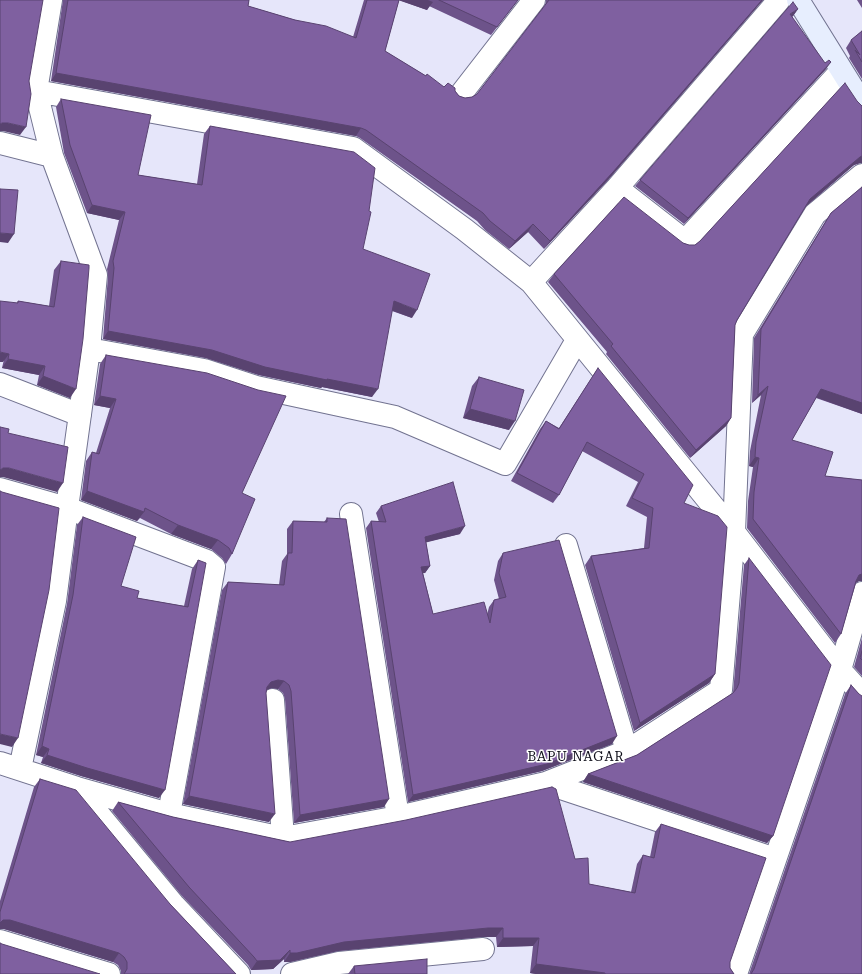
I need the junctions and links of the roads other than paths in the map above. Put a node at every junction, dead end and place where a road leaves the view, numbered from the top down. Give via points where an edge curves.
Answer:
1 (51, 0) edge
2 (534, 0) edge
3 (779, 0) edge
4 (798, 0) edge
5 (841, 71) junction
6 (36, 91) junction
7 (461, 94) dead end
8 (862, 103) edge
9 (0, 143) edge
10 (52, 156) junction
11 (862, 175) edge
12 (617, 188) junction
13 (531, 282) junction
14 (577, 340) junction
15 (89, 349) junction
16 (0, 384) edge
17 (80, 415) junction
18 (0, 489) edge
19 (66, 508) junction
20 (351, 514) dead end
21 (734, 532) junction
22 (566, 545) dead end
23 (862, 593) edge
24 (840, 670) junction
25 (862, 694) edge
26 (272, 700) dead end
27 (627, 751) junction
28 (10, 766) edge
29 (546, 783) junction
30 (77, 788) junction
31 (169, 814) junction
32 (398, 817) junction
33 (283, 838) junction
34 (775, 859) junction
35 (0, 941) edge
36 (483, 949) dead end
37 (339, 969) edge
38 (109, 974) edge
39 (239, 974) edge
40 (292, 974) edge
41 (736, 974) edge

1 - 6 street
2 - 7 street
3 - 12 street
4 - 5 street
5 - 8 street
5 - 12 street via 685,241
6 - 10 street
6 - 13 street via 353,148 464,229
9 - 10 street
10 - 15 street via 96,275
11 - 21 street via 815,214 742,334
12 - 13 street
13 - 14 street
14 - 15 street via 505,464 395,417 256,387 204,370
14 - 21 street
15 - 17 street
16 - 17 street
17 - 19 street
18 - 19 street
19 - 28 street via 55,601
19 - 31 street via 207,561 214,567
20 - 32 street
21 - 24 street
21 - 27 street via 721,690
22 - 27 street
23 - 24 street
24 - 25 street
24 - 34 street
26 - 33 street
27 - 29 street
28 - 30 street
29 - 32 street
29 - 34 street
30 - 31 street
30 - 39 street via 173,904
31 - 33 street
32 - 33 street
34 - 41 street
35 - 38 street
36 - 37 street
37 - 40 street

